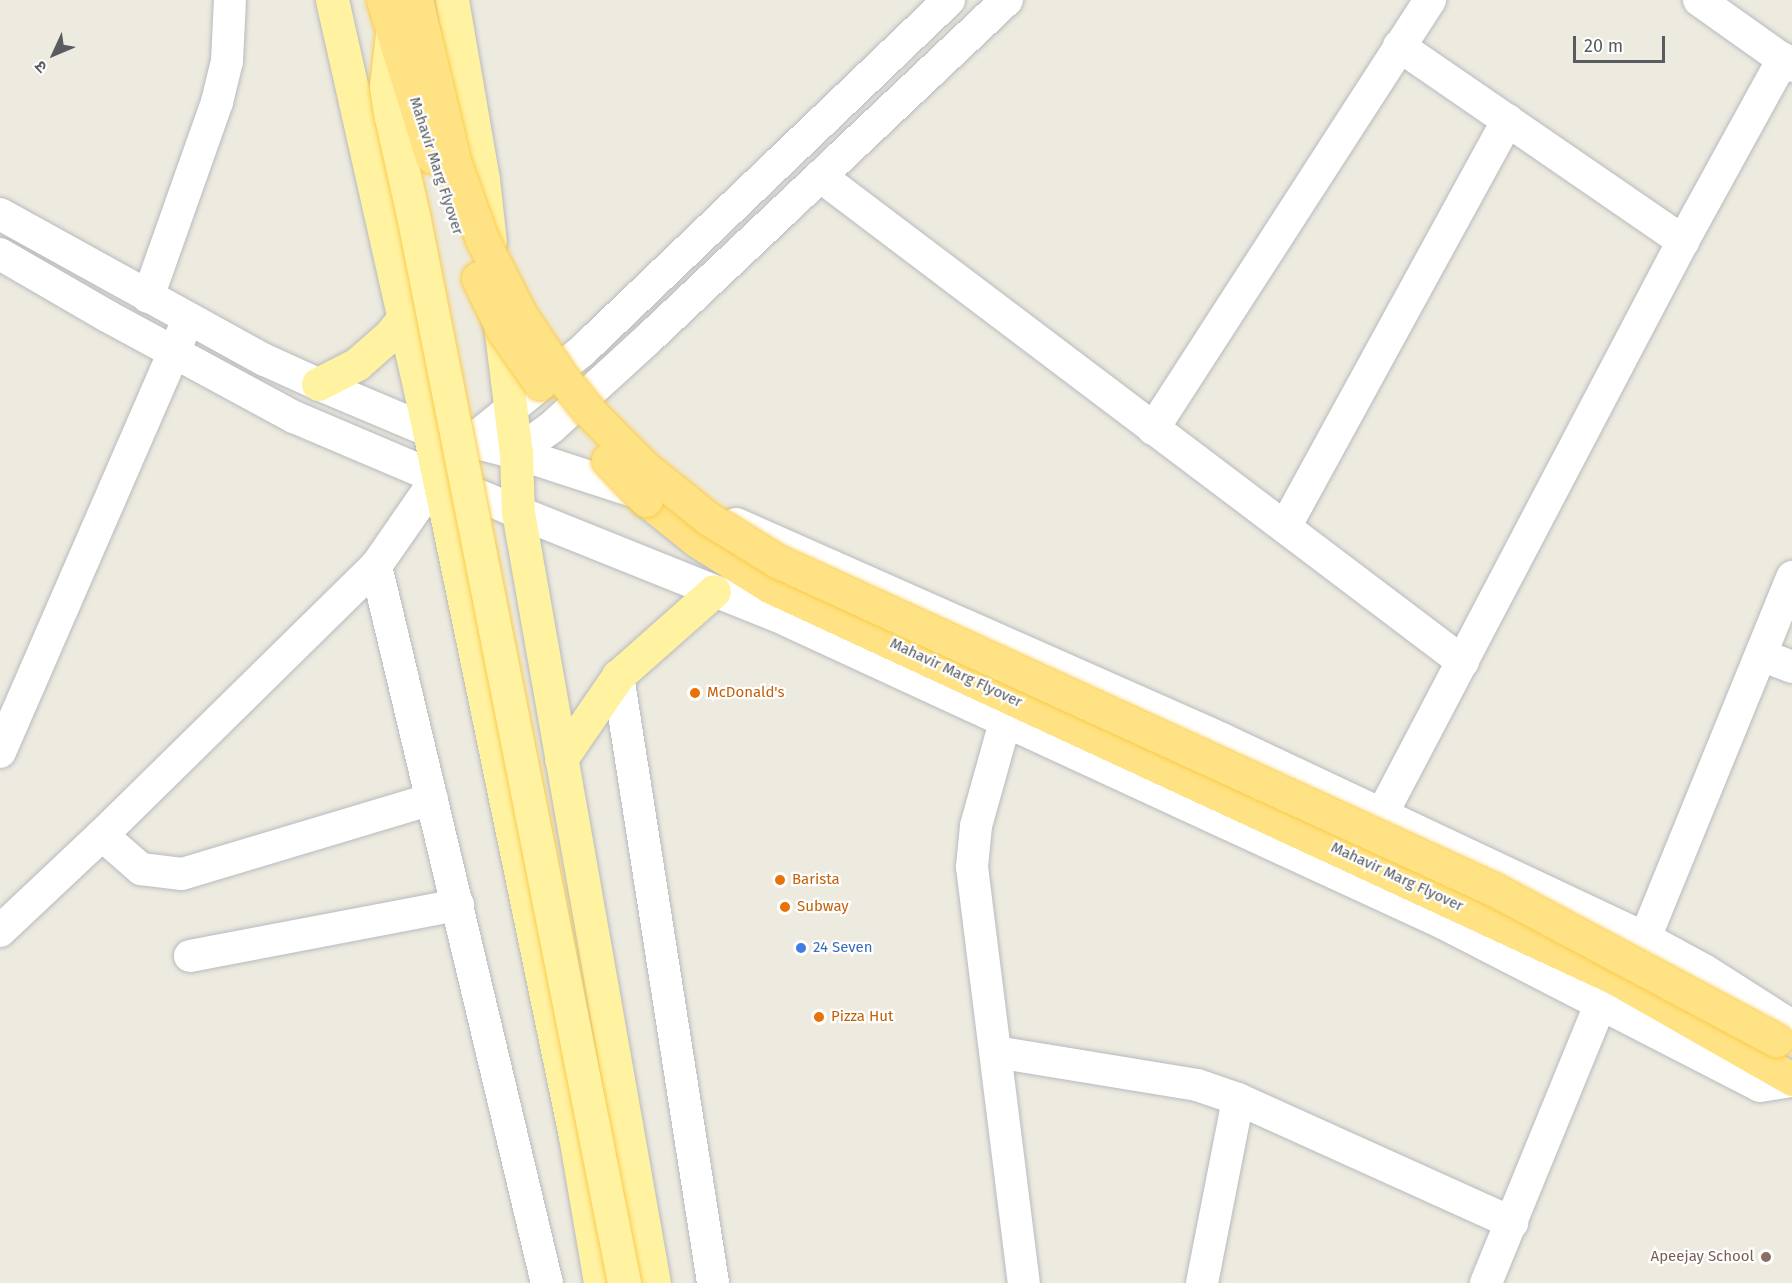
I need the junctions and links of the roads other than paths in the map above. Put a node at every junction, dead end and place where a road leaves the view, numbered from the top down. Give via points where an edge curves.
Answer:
1 (230, 0) edge
2 (332, 0) edge
3 (383, 0) edge
4 (416, 0) edge
5 (452, 0) edge
6 (949, 0) edge
7 (1007, 0) edge
8 (1430, 0) edge
9 (1699, 0) edge
10 (392, 34) junction
11 (1399, 46) junction
12 (1787, 63) edge
13 (1508, 120) junction
14 (820, 176) junction
15 (0, 214) edge
16 (1683, 242) junction
17 (0, 254) edge
18 (148, 297) junction
19 (189, 318) junction
20 (403, 319) junction
21 (174, 352) junction
22 (318, 384) junction
23 (510, 411) junction
24 (1153, 429) junction
25 (429, 431) junction
26 (470, 442) junction
27 (516, 453) junction
28 (436, 478) junction
29 (518, 512) junction
30 (1285, 527) junction
31 (376, 566) junction
32 (1792, 577) edge
33 (714, 591) junction
34 (1761, 655) junction
35 (1463, 662) junction
36 (1792, 667) edge
37 (618, 676) junction
38 (1005, 722) junction
39 (0, 752) edge
40 (561, 759) junction
41 (432, 799) junction
42 (1382, 814) junction
43 (102, 835) junction
44 (458, 905) junction
45 (0, 931) edge
46 (1645, 938) junction
47 (190, 956) dead end
48 (1600, 1005) junction
49 (1781, 1044) edge
50 (996, 1052) junction
51 (1792, 1080) edge
52 (1238, 1099) junction
53 (1512, 1223) junction
54 (547, 1283) edge
55 (600, 1283) edge
56 (624, 1283) edge
57 (654, 1283) edge
58 (713, 1283) edge
59 (1024, 1283) edge
60 (1202, 1283) edge
61 (1486, 1283) edge

1 - 18 street via 227,62 217,102
2 - 20 main road
3 - 10 highway, Mahavir Marg Flyover, bridge
4 - 49 highway, Mahavir Marg Flyover, bridge via 454,161 482,239 520,314 589,411 642,465 709,519 777,561 1495,890
5 - 23 main road via 483,179
6 - 23 street via 582,351
7 - 14 street
8 - 11 street
9 - 12 street
10 - 49 highway, Mahavir Marg Flyover, bridge via 448,212 503,330 556,405 646,500 697,541 771,587 1616,978
10 - 56 main road, bridge via 386,87 391,117
11 - 13 street
11 - 24 street
12 - 16 street
13 - 16 street
13 - 30 street
14 - 24 street
14 - 27 street via 552,427
15 - 18 street
16 - 35 street
17 - 21 street
18 - 19 street
19 - 21 street
19 - 22 street
20 - 22 main road via 357,364
20 - 25 main road
21 - 28 street via 294,417
21 - 39 street
22 - 25 street
23 - 26 street
23 - 27 main road
24 - 30 street
25 - 26 street
25 - 28 main road
26 - 27 street
26 - 28 street
27 - 29 main road
27 - 42 street via 742,526 1201,729
28 - 29 street
28 - 31 street
28 - 55 main road via 575,1136
29 - 33 street
29 - 40 main road
30 - 35 street
31 - 41 street
31 - 43 street
32 - 34 street
33 - 37 main road
33 - 38 street via 786,620
34 - 36 street
34 - 46 street
35 - 42 street
37 - 40 main road
37 - 58 street
38 - 48 street via 1445,924
38 - 50 street via 976,826 972,867
40 - 57 main road
41 - 43 street via 182,874 141,869
41 - 44 street
42 - 46 street
43 - 45 street
44 - 47 street
44 - 54 street
46 - 49 street via 1704,970
48 - 51 street via 1760,1086
48 - 53 street
49 - 51 highway, Mahavir Marg Flyover
50 - 52 street via 1197,1085
50 - 59 street
52 - 53 street
52 - 60 street
53 - 61 street

